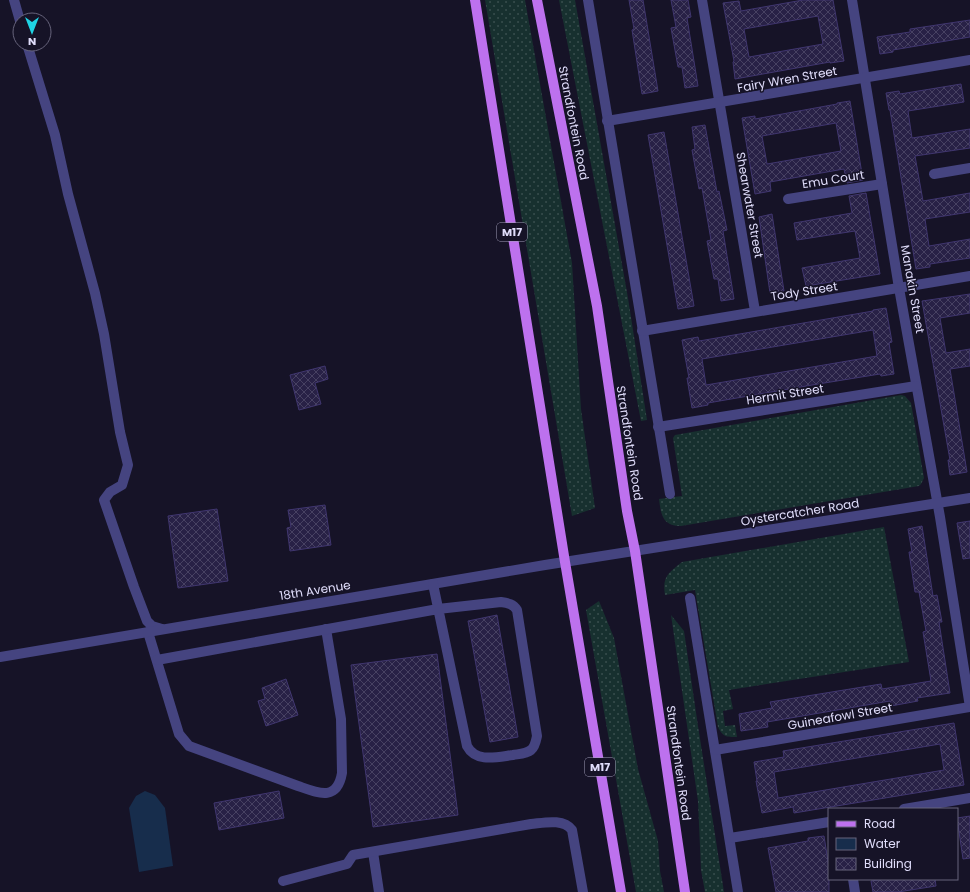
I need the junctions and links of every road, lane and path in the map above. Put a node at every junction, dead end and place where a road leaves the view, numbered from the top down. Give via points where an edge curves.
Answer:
1 (14, 0) edge
2 (474, 0) edge
3 (537, 0) edge
4 (588, 0) edge
5 (702, 0) edge
6 (852, 0) edge
7 (17, 12) edge
8 (29, 52) edge
9 (970, 60) edge
10 (865, 78) junction
11 (719, 103) junction
12 (607, 122) junction
13 (970, 168) edge
14 (934, 174) dead end
15 (882, 184) junction
16 (788, 199) dead end
17 (970, 276) edge
18 (899, 288) junction
19 (755, 312) junction
20 (642, 331) junction
21 (916, 386) junction
22 (658, 427) junction
23 (670, 494) dead end
24 (970, 498) edge
25 (938, 504) junction
26 (635, 551) junction
27 (566, 562) junction
28 (433, 584) junction
29 (690, 598) dead end
30 (438, 608) junction
31 (164, 629) junction
32 (326, 629) junction
33 (148, 632) junction
34 (0, 656) edge
35 (157, 660) junction
36 (970, 707) edge
37 (715, 750) junction
38 (970, 798) edge
39 (910, 808) edge
40 (828, 822) edge
41 (730, 838) junction
42 (373, 852) junction
43 (853, 880) edge
44 (283, 881) dead end
45 (379, 892) edge
46 (583, 892) edge
47 (621, 892) edge
48 (685, 892) edge
49 (738, 892) edge
50 (855, 892) edge

1 - 7 street
2 - 27 main road, M17
3 - 26 main road, Strandfontein Road via 597,306
4 - 12 street
5 - 11 street, Shearwater Street
6 - 10 street, Manakin Street
8 - 31 street via 55,135 97,300 128,465 122,485 110,492 104,500 147,621 152,626
9 - 10 street, Fairy Wren Street
10 - 11 street, Fairy Wren Street
10 - 15 street, Manakin Street
11 - 12 street, Fairy Wren Street
11 - 19 street, Shearwater Street
12 - 20 street
13 - 14 street
15 - 16 street, Emu Court
15 - 18 street, Manakin Street
17 - 18 street, Tody Street
18 - 19 street, Tody Street
18 - 21 street, Manakin Street
19 - 20 street, Tody Street
20 - 22 street
21 - 22 street, Hermit Street
21 - 25 street, Manakin Street
22 - 23 street
24 - 25 street, Oystercatcher Road
25 - 26 street, Oystercatcher Road
25 - 36 street, Manakin Street
26 - 27 street, 18th Avenue
26 - 48 main road, Strandfontein Road
27 - 28 street, 18th Avenue
27 - 47 main road, M17
28 - 30 street
28 - 31 street, 18th Avenue
29 - 37 street
30 - 30 street via 470,751 484,758 495,758 531,750 537,736 517,610 512,605 501,602
30 - 32 street
31 - 33 street, 18th Avenue
32 - 35 street
32 - 35 street via 341,719 342,754 341,779 336,790 329,794 314,792 189,746 179,734
33 - 34 street, 18th Avenue
33 - 35 street
36 - 37 street, Guineafowl Street
37 - 41 street
38 - 39 street
40 - 41 street
41 - 49 street
42 - 44 street via 353,855 347,864
42 - 45 street
42 - 46 street via 530,824 556,822 572,830
43 - 50 street

